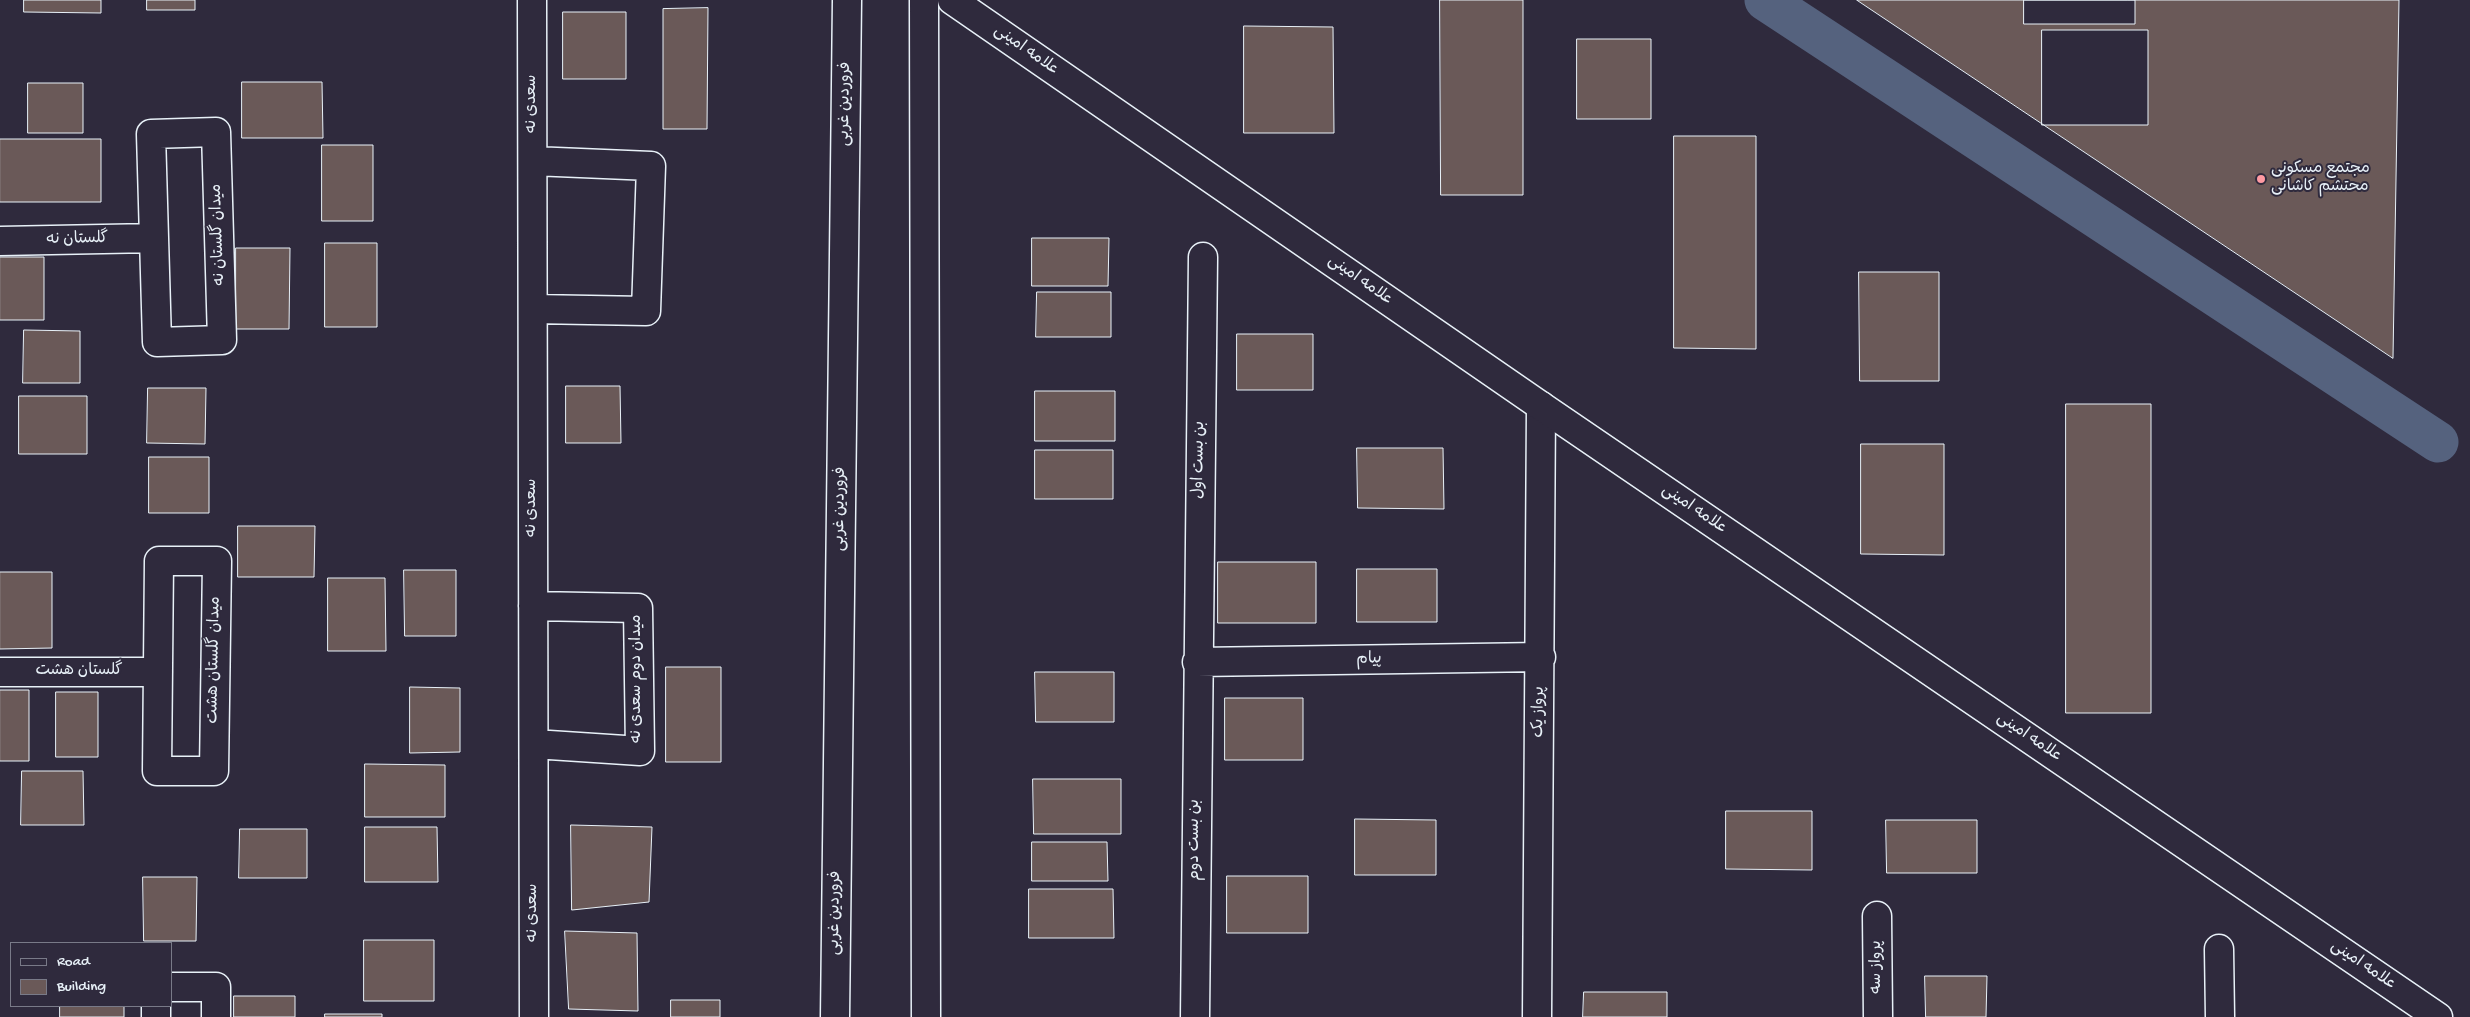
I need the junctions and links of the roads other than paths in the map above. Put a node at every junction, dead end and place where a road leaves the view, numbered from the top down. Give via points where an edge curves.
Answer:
1 (532, 0) edge
2 (847, 0) edge
3 (924, 0) edge
4 (952, 0) edge
5 (533, 162) junction
6 (154, 238) junction
7 (0, 241) edge
8 (1203, 257) dead end
9 (533, 309) junction
10 (1541, 406) junction
11 (533, 606) junction
12 (1541, 657) junction
13 (1197, 662) junction
14 (0, 672) edge
15 (158, 672) junction
16 (534, 744) junction
17 (1878, 916) dead end
18 (2219, 949) dead end
19 (172, 987) edge
20 (216, 1017) edge
21 (534, 1017) edge
22 (835, 1017) edge
23 (926, 1017) edge
24 (1194, 1017) edge
25 (1537, 1017) edge
26 (1878, 1017) edge
27 (2220, 1017) edge
28 (2438, 1017) edge

1 - 5 street, سعدی نه
2 - 22 street, فروردین غربی
3 - 23 street
4 - 10 street, علامه امینی
5 - 9 street, سعدی نه
5 - 9 street via 651,166 646,311
6 - 6 street, میدان گلستان نه via 151,134 216,132 222,340 157,342
6 - 7 street, گلستان نه
8 - 13 street, بن بست اول
9 - 11 street, سعدی نه
10 - 12 street, پرواز یک
10 - 28 street, علامه امینی
11 - 16 street, سعدی نه
11 - 16 street, میدان دوم سعدی نه via 638,608 640,751
12 - 13 street, پیام
12 - 25 street, پرواز یک
13 - 24 street, بن بست دوم
14 - 15 street, گلستان هشت
15 - 15 street, میدان گلستان هشت via 159,561 217,561 214,771 156,770
16 - 21 street, سعدی نه
17 - 26 street, پرواز سه
18 - 27 street
19 - 20 street via 216,987

